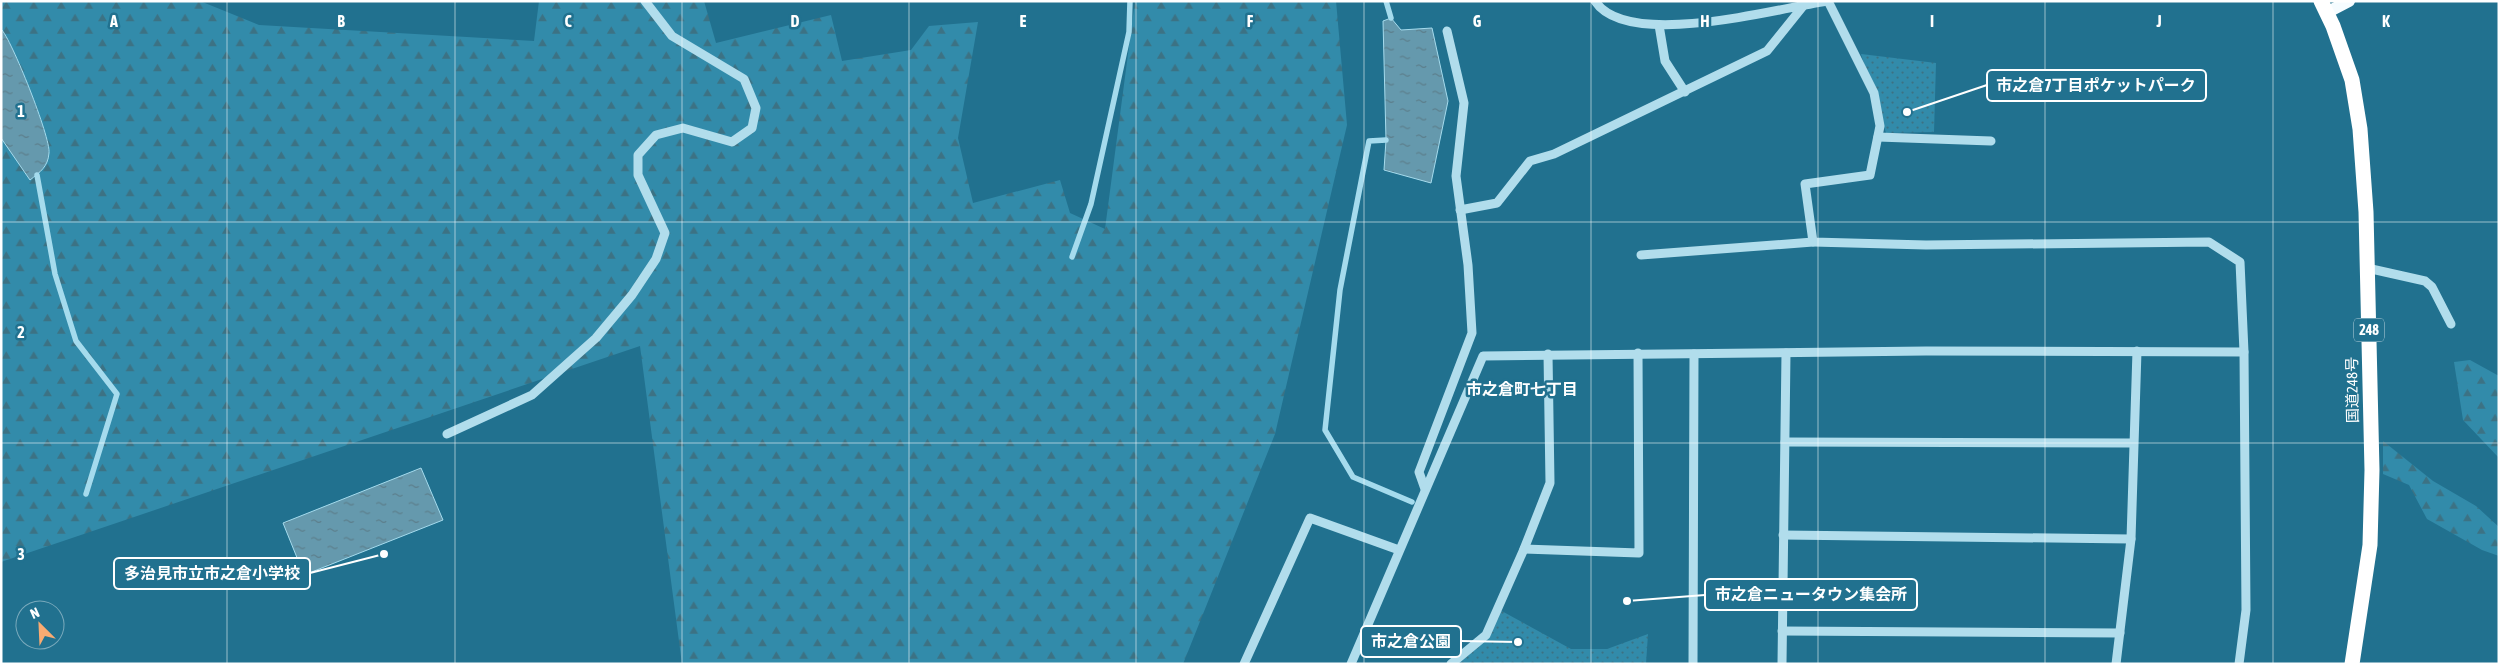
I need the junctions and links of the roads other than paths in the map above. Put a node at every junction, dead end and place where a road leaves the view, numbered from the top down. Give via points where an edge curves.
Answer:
1 (645, 1) edge
2 (1595, 1) edge
3 (1828, 1) edge
4 (2349, 1) edge
5 (1804, 3) edge
6 (2324, 7) edge
7 (1659, 25) junction
8 (1446, 31) dead end
9 (1686, 92) junction
10 (1878, 137) junction
11 (1991, 141) dead end
12 (1460, 210) junction
13 (1813, 242) junction
14 (1642, 255) dead end
15 (2367, 268) junction
16 (2451, 324) dead end
17 (2137, 351) junction
18 (2244, 352) junction
19 (1638, 353) junction
20 (1786, 353) junction
21 (1548, 354) junction
22 (1694, 354) junction
23 (448, 434) dead end
24 (1785, 442) junction
25 (2133, 442) junction
26 (1426, 489) junction
27 (1783, 535) junction
28 (2131, 539) junction
29 (1524, 549) junction
30 (1399, 550) junction
31 (1782, 631) junction
32 (2120, 634) junction
33 (1454, 663) edge
34 (1244, 664) edge
35 (1351, 664) edge
36 (1693, 664) edge
37 (1782, 664) edge
38 (2116, 664) edge
39 (2239, 664) edge
40 (2352, 664) edge

1 - 23 street via 672,36 744,79 756,108 752,128 732,142 683,128 656,135 638,155 638,175 665,233 656,259 632,295 596,338 532,395
2 - 7 street via 1601,11 1620,21
3 - 5 street
3 - 10 street via 1874,93 1880,126
4 - 6 main road
5 - 7 street via 1753,15
5 - 9 street via 1767,51
6 - 15 highway, 国道248号 / 248 via 2352,80 2360,129
7 - 9 street via 1665,61
8 - 12 street via 1464,103 1456,176
9 - 12 street via 1554,154 1530,161 1497,203
10 - 11 street
10 - 13 street via 1870,175 1806,184
12 - 26 street via 1468,265 1472,333 1419,472
13 - 14 street
13 - 18 street via 1926,245 2209,242 2240,262
15 - 16 street via 2425,281
15 - 40 highway, 国道248号 / 248 via 2372,470 2370,545
17 - 18 street
17 - 20 street
17 - 25 street
18 - 39 street via 2246,610
19 - 21 street
19 - 22 street
19 - 29 street via 1639,553
20 - 22 street
20 - 24 street
21 - 26 street via 1483,356
21 - 29 street via 1550,483
22 - 36 street
24 - 25 street
24 - 27 street
25 - 28 street
26 - 30 street
27 - 28 street
27 - 31 street
28 - 32 street
29 - 33 street via 1486,635
30 - 34 street via 1310,518
30 - 35 street
31 - 32 street
31 - 37 street
32 - 38 street

